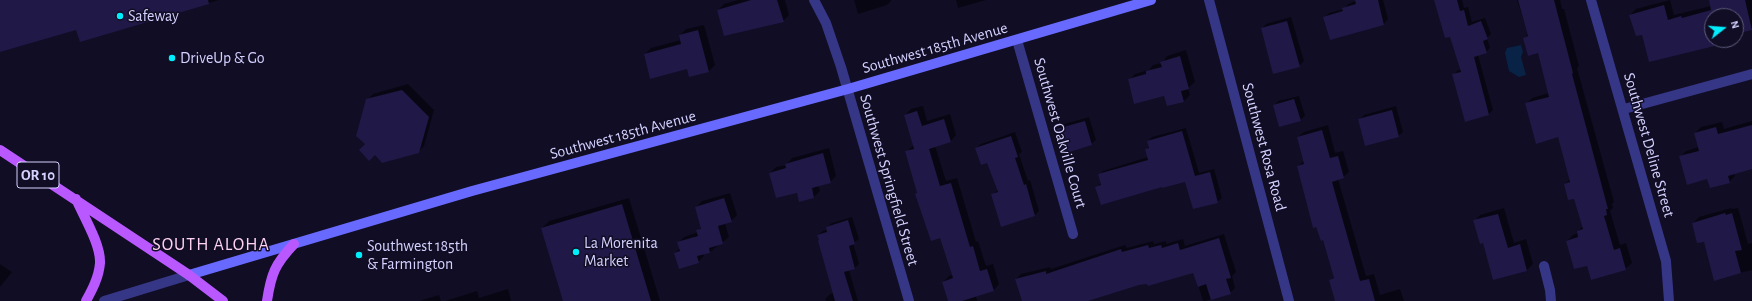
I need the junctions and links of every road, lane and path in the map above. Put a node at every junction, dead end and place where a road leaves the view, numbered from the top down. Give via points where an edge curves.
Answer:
1 (814, 0) edge
2 (1151, 0) edge
3 (1209, 0) edge
4 (1591, 0) edge
5 (1018, 40) junction
6 (1752, 74) edge
7 (848, 89) junction
8 (1624, 109) junction
9 (0, 150) edge
10 (76, 199) junction
11 (1074, 234) dead end
12 (294, 244) junction
13 (1544, 266) dead end
14 (189, 275) junction
15 (86, 301) edge
16 (104, 301) edge
17 (224, 301) edge
18 (267, 301) edge
19 (909, 301) edge
20 (1289, 301) edge
21 (1551, 301) edge
22 (1669, 301) edge

1 - 7 street, Southwest Springfield Street via 832,37
2 - 5 main road, Southwest 185th Avenue
3 - 20 street, Southwest Rosa Road
4 - 8 street, Southwest Deline Street
5 - 7 main road, Southwest 185th Avenue
5 - 11 street, Southwest Oakville Court
6 - 8 street
7 - 12 main road, Southwest 185th Avenue via 472,192
7 - 19 street, Southwest Springfield Street
8 - 22 street, Southwest Deline Street via 1666,261
9 - 10 main road, OR 10
10 - 14 main road, OR 10
10 - 15 main road via 100,257 94,287
12 - 14 main road, Southwest 185th Avenue
12 - 18 main road via 276,266
13 - 21 street
14 - 16 street, Southwest 185th Avenue
14 - 17 main road, OR 10

